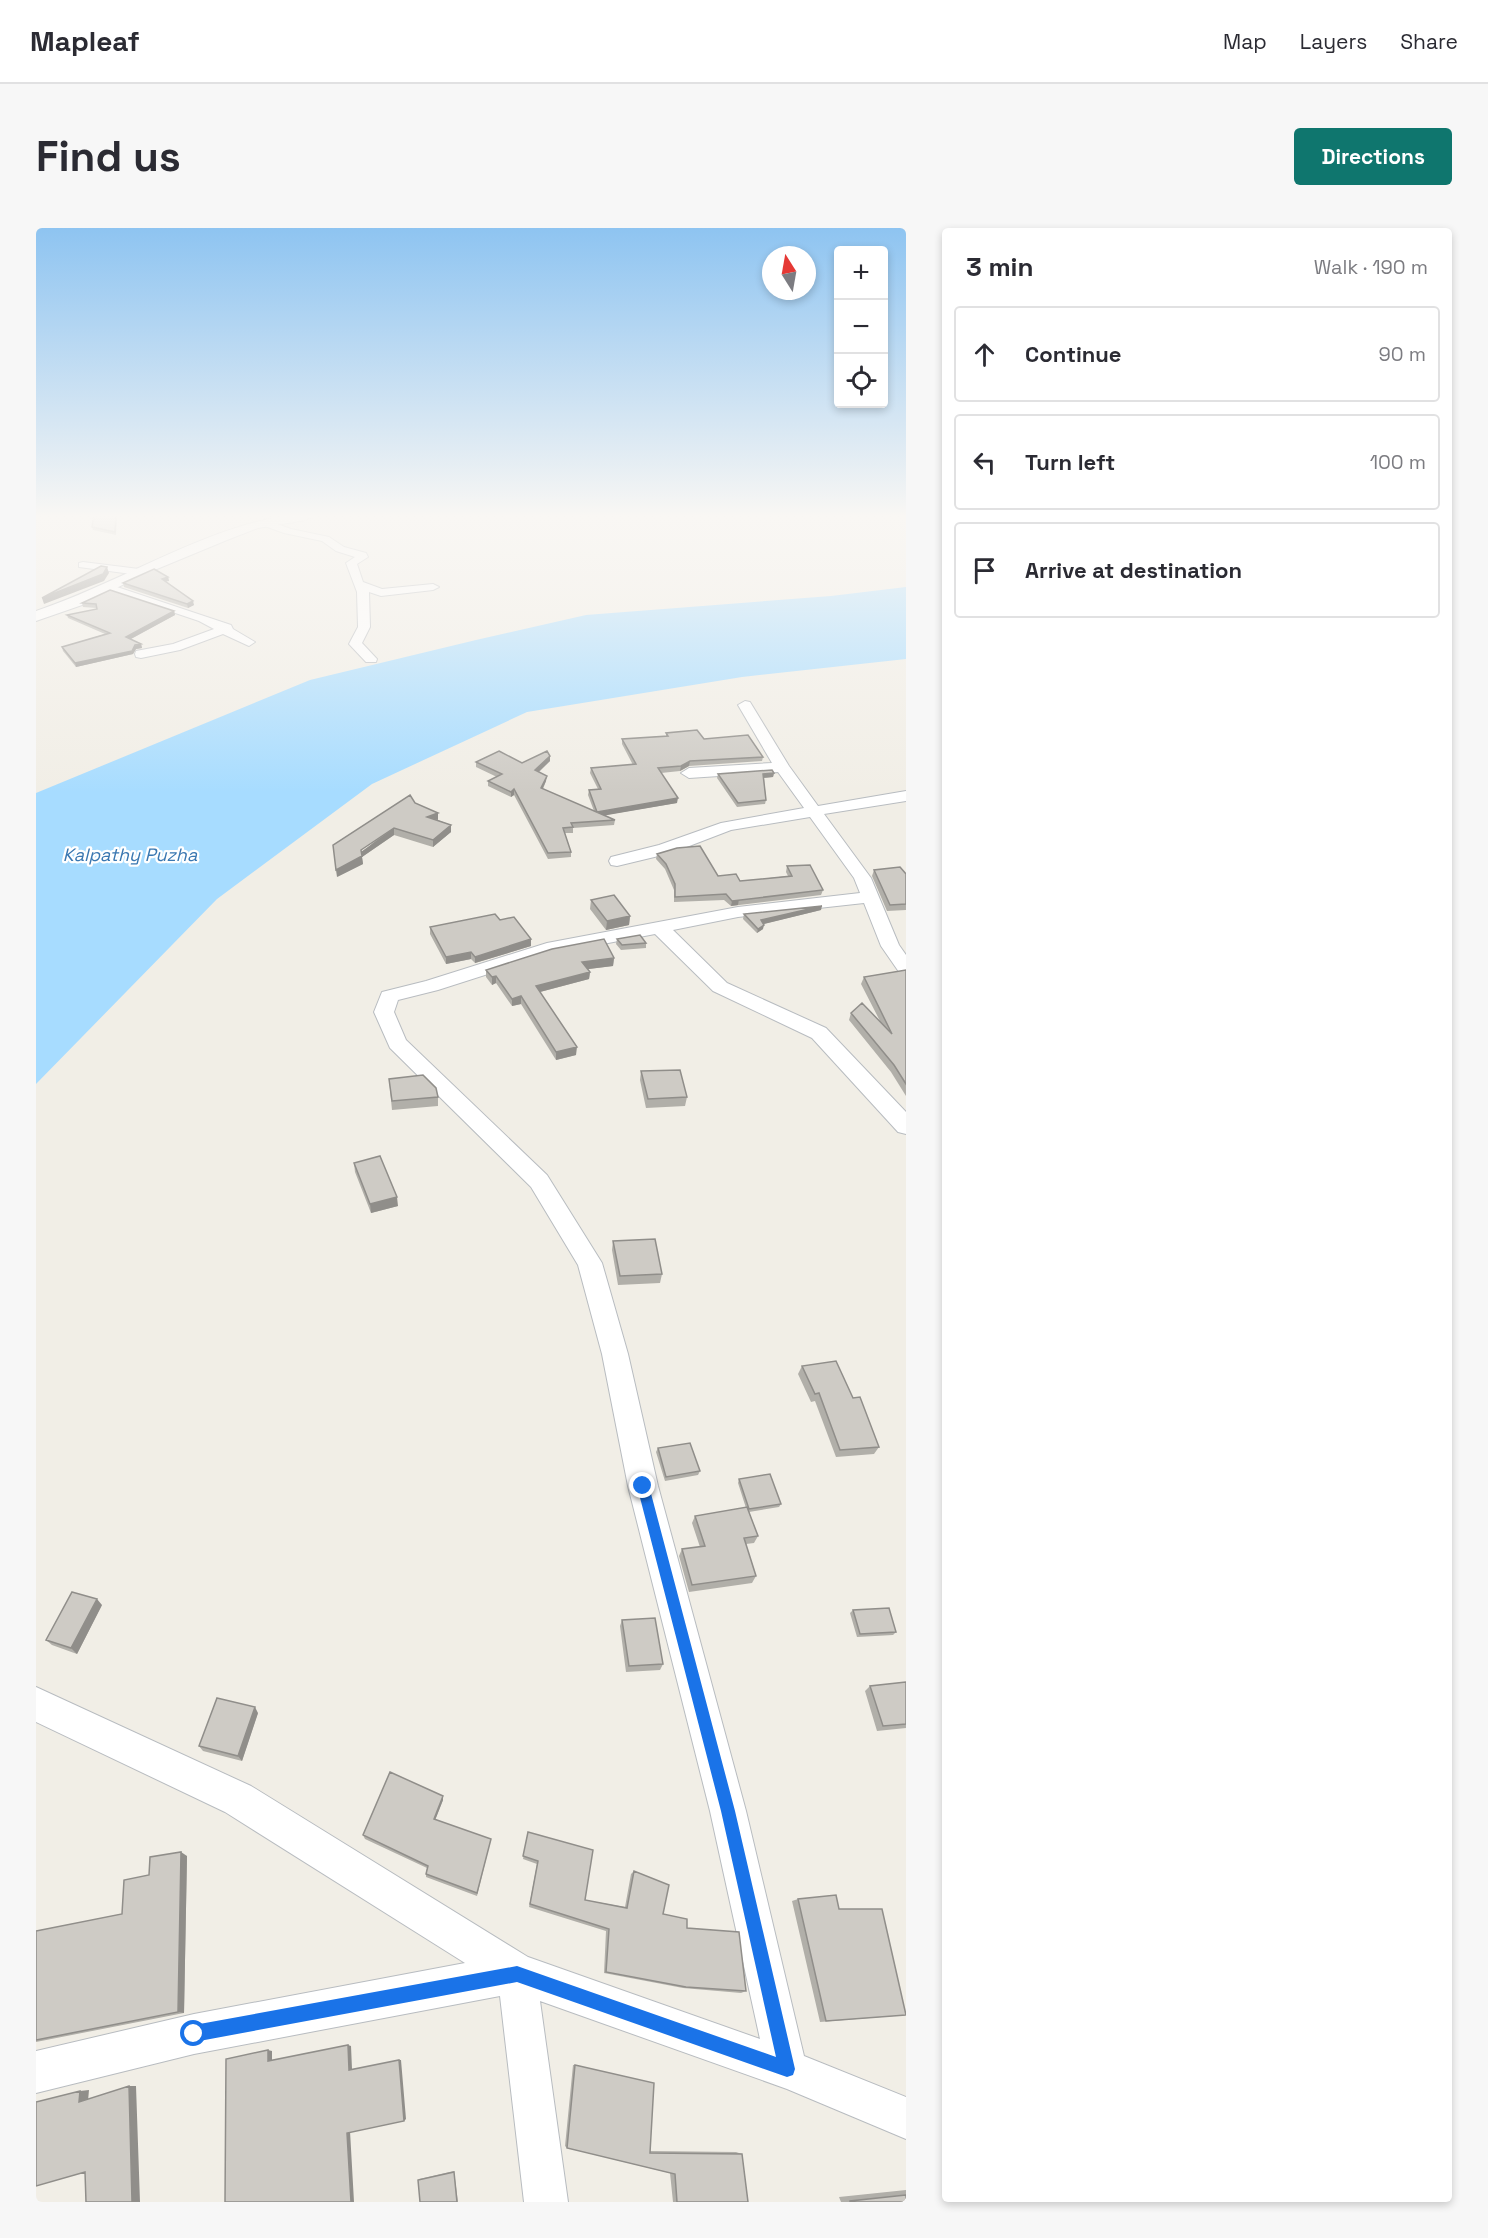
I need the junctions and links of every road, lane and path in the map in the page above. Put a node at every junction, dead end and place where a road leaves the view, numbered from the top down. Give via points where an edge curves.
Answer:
1 (59, 608) edge
2 (173, 608) edge
3 (363, 608) edge
4 (36, 616) edge
5 (227, 628) junction
6 (249, 642) dead end
7 (141, 654) dead end
8 (371, 659) dead end
9 (745, 705) dead end
10 (782, 767) junction
11 (689, 773) dead end
12 (906, 796) edge
13 (811, 811) junction
14 (617, 861) dead end
15 (871, 897) junction
16 (660, 928) junction
17 (906, 969) edge
18 (906, 1126) edge
19 (36, 1704) edge
20 (517, 1974) junction
21 (787, 2069) junction
22 (36, 2072) edge
23 (906, 2118) edge
24 (546, 2202) edge

1 - 4 street
2 - 5 street
3 - 8 street via 364,627 355,644
5 - 6 street
5 - 7 street via 176,647
9 - 10 street
10 - 11 street
10 - 13 street
12 - 13 street
13 - 14 street via 728,826
13 - 15 street via 862,878
15 - 16 street via 738,912
15 - 17 street via 890,946
16 - 18 street via 720,987 819,1033
16 - 21 street via 547,949 389,996 384,1012 397,1043 539,1181 590,1263 615,1354 643,1486 728,1811
19 - 20 street via 238,1799
20 - 21 street
20 - 22 street via 194,2034
20 - 24 street
21 - 23 street

